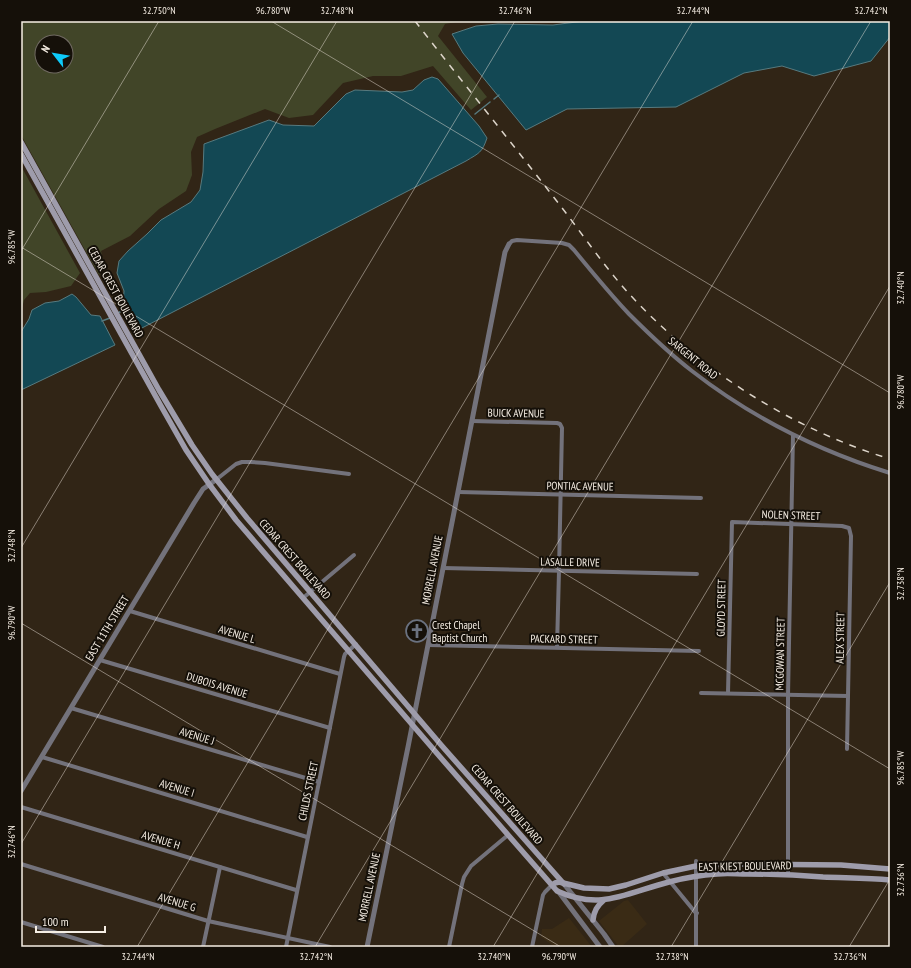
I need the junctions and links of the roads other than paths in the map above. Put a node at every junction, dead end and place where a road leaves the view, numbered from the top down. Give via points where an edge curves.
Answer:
1 (21, 142) edge
2 (21, 154) edge
3 (509, 244) joint
4 (157, 392) junction
5 (472, 421) junction
6 (793, 434) junction
7 (890, 473) edge
8 (349, 474) dead end
9 (217, 479) junction
10 (209, 484) junction
11 (458, 492) junction
12 (560, 494) junction
13 (702, 498) dead end
14 (732, 522) joint
15 (791, 524) junction
16 (849, 528) joint
17 (354, 555) dead end
18 (443, 568) junction
19 (559, 571) junction
20 (697, 574) dead end
21 (310, 591) junction
22 (302, 598) junction
23 (130, 610) junction
24 (356, 644) junction
25 (428, 645) junction
26 (557, 647) junction
27 (348, 650) junction
28 (699, 651) dead end
29 (100, 660) junction
30 (340, 674) junction
31 (701, 693) dead end
32 (728, 693) junction
33 (788, 695) junction
34 (848, 696) junction
35 (71, 708) junction
36 (414, 712) junction
37 (412, 725) junction
38 (330, 728) junction
39 (846, 749) dead end
40 (42, 757) junction
41 (319, 782) junction
42 (21, 791) edge
43 (21, 807) edge
44 (516, 829) junction
45 (508, 835) junction
46 (307, 837) junction
47 (21, 864) edge
48 (696, 864) junction
49 (788, 864) junction
50 (220, 867) junction
51 (875, 867) junction
52 (890, 869) edge
53 (663, 873) junction
54 (788, 874) junction
55 (697, 876) junction
56 (874, 878) junction
57 (890, 880) edge
58 (670, 882) junction
59 (564, 884) junction
60 (552, 885) junction
61 (296, 890) junction
62 (557, 891) junction
63 (575, 898) junction
64 (604, 900) junction
65 (697, 914) junction
66 (593, 920) junction
67 (208, 921) junction
68 (21, 922) edge
69 (604, 934) junction
70 (287, 938) junction
71 (595, 940) junction
72 (103, 947) edge
73 (203, 947) edge
74 (286, 947) edge
75 (330, 947) edge
76 (367, 947) edge
77 (449, 947) edge
78 (532, 947) edge
79 (600, 947) edge
80 (612, 947) edge
81 (696, 947) edge

1 - 4 main road, CEDAR CREST BOULEVARD
2 - 4 main road, CEDAR CREST BOULEVARD
3 - 5 street, MORRELL AVENUE via 505,252
3 - 6 street, SARGENT ROAD via 517,240 569,245 629,314 691,370 736,402
4 - 9 main road, CEDAR CREST BOULEVARD
4 - 10 main road, CEDAR CREST BOULEVARD via 186,450
5 - 11 street, MORRELL AVENUE
5 - 12 street, BUICK AVENUE via 560,424
6 - 7 street, SARGENT ROAD via 854,461
6 - 15 street, MCGOWAN STREET
8 - 9 street via 251,462 236,464
9 - 10 street, EAST 11TH STREET
9 - 21 main road, CEDAR CREST BOULEVARD via 246,518
10 - 22 main road, CEDAR CREST BOULEVARD
10 - 23 street, EAST 11TH STREET via 194,503
11 - 12 street, PONTIAC AVENUE
11 - 18 street, MORRELL AVENUE
12 - 13 street, PONTIAC AVENUE
12 - 19 street
14 - 15 street, NOLEN STREET
14 - 32 street, GLOYD STREET
15 - 16 street, NOLEN STREET
15 - 33 street, MCGOWAN STREET
16 - 34 street, ALEX STREET via 851,536
17 - 21 street
18 - 19 street, LASALLE DRIVE
18 - 25 street, MORRELL AVENUE
19 - 20 street, LASALLE DRIVE
19 - 26 street
21 - 22 street
21 - 24 main road, CEDAR CREST BOULEVARD
22 - 27 main road, CEDAR CREST BOULEVARD
23 - 29 street, EAST 11TH STREET
23 - 30 street, AVENUE L
24 - 27 street
24 - 36 main road, CEDAR CREST BOULEVARD
25 - 26 street, PACKARD STREET
25 - 36 street, MORRELL AVENUE
26 - 28 street, PACKARD STREET
27 - 30 street, CHILDS STREET
27 - 37 main road, CEDAR CREST BOULEVARD
29 - 35 street, EAST 11TH STREET
29 - 38 street, DUBOIS AVENUE
30 - 38 street, CHILDS STREET
31 - 32 street
32 - 33 street
33 - 34 street
33 - 49 street, MCGOWAN STREET
34 - 39 street, ALEX STREET
35 - 40 street, EAST 11TH STREET
35 - 41 street, AVENUE J
36 - 37 street, MORRELL AVENUE
36 - 44 main road, CEDAR CREST BOULEVARD
37 - 45 main road, CEDAR CREST BOULEVARD
37 - 76 street, MORRELL AVENUE
38 - 41 street, CHILDS STREET
40 - 42 street, EAST 11TH STREET
40 - 46 street, AVENUE I
41 - 46 street, CHILDS STREET
43 - 50 street, AVENUE H
44 - 45 main road
44 - 59 main road, CEDAR CREST BOULEVARD
45 - 60 main road, CEDAR CREST BOULEVARD
45 - 77 street via 472,866 464,877
46 - 61 street, CHILDS STREET
47 - 67 street, AVENUE G
48 - 49 main road, EAST KIEST BOULEVARD
48 - 53 main road, EAST KIEST BOULEVARD
48 - 55 street
49 - 51 main road, EAST KIEST BOULEVARD
49 - 54 street, MCGOWAN STREET
50 - 61 street, AVENUE H
50 - 67 street
51 - 52 main road, EAST KIEST BOULEVARD
51 - 56 main road
53 - 58 street
53 - 59 main road, EAST KIEST BOULEVARD via 609,889
54 - 55 main road, EAST KIEST BOULEVARD
54 - 56 main road, EAST KIEST BOULEVARD
55 - 58 main road, EAST KIEST BOULEVARD
55 - 65 street
56 - 57 main road, EAST KIEST BOULEVARD
58 - 64 main road, EAST KIEST BOULEVARD
58 - 65 street
59 - 60 main road, EAST KIEST BOULEVARD via 559,882
59 - 63 street, CEDAR CREST BOULEVARD
60 - 62 main road, CEDAR CREST BOULEVARD
60 - 78 street via 543,895
61 - 70 street, CHILDS STREET
62 - 63 main road, EAST KIEST BOULEVARD
62 - 71 street, CEDAR CREST BOULEVARD
63 - 64 main road, EAST KIEST BOULEVARD
63 - 66 street, CEDAR CREST BOULEVARD
64 - 66 main road via 594,912
65 - 81 street
66 - 69 street, CEDAR CREST BOULEVARD
67 - 70 street, AVENUE G
67 - 73 street
68 - 72 street
69 - 71 street
69 - 80 street, CEDAR CREST BOULEVARD
70 - 74 street, CHILDS STREET
70 - 75 street, AVENUE G
71 - 79 street, CEDAR CREST BOULEVARD

